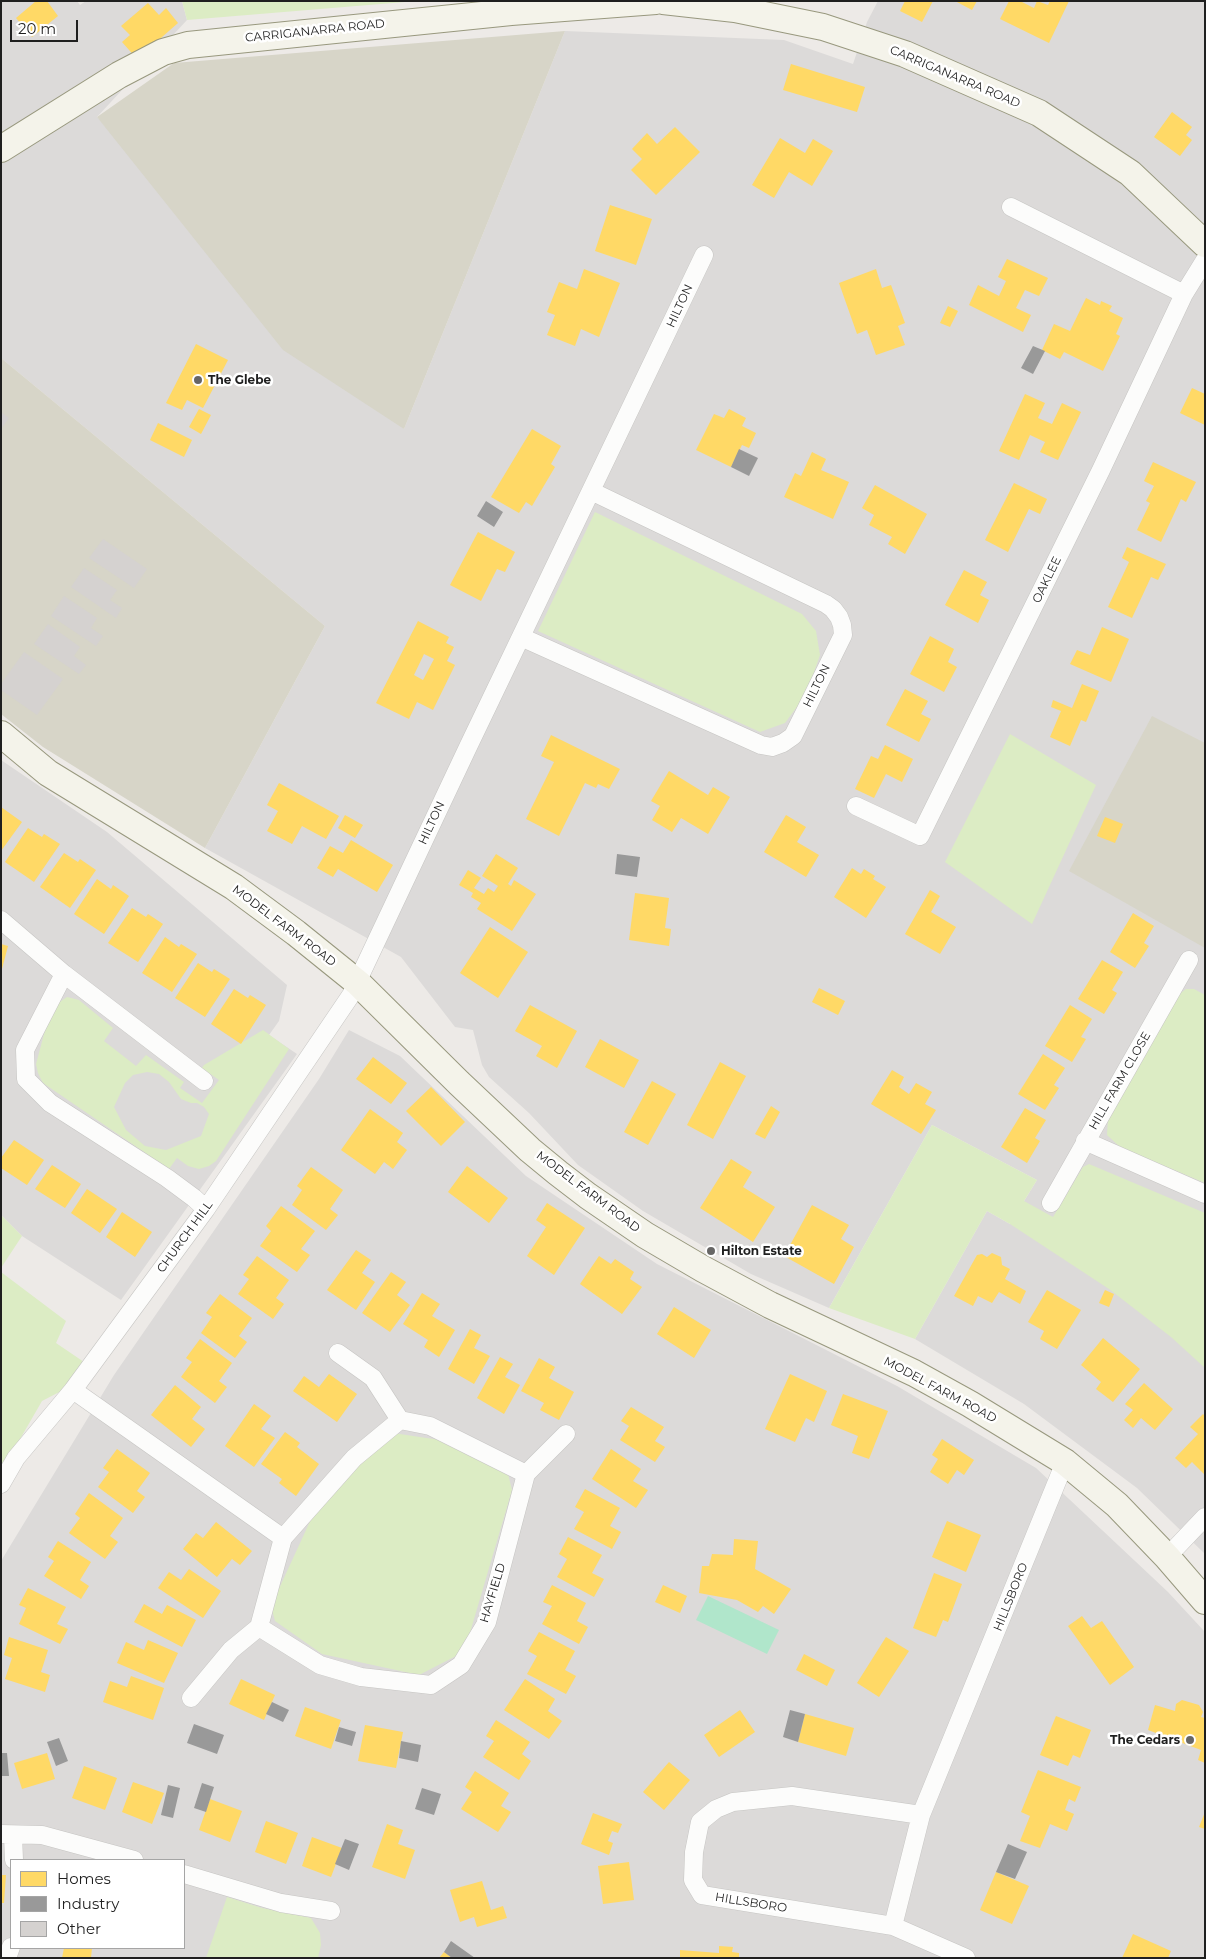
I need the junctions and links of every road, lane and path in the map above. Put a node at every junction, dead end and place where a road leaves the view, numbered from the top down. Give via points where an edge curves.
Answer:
1 (656, 1) edge
2 (663, 1) edge
3 (1, 149) edge
4 (1011, 207) dead end
5 (1205, 244) edge
6 (704, 255) dead end
7 (1205, 260) edge
8 (1184, 294) junction
9 (591, 491) junction
10 (521, 637) junction
11 (1, 734) edge
12 (856, 806) dead end
13 (1, 920) edge
14 (1188, 960) dead end
15 (64, 974) junction
16 (358, 983) junction
17 (204, 1081) dead end
18 (1085, 1141) junction
19 (1205, 1194) edge
20 (1050, 1203) dead end
21 (206, 1208) junction
22 (338, 1353) dead end
23 (73, 1390) junction
24 (400, 1420) junction
25 (566, 1434) dead end
26 (1065, 1462) junction
27 (526, 1474) junction
28 (1, 1484) edge
29 (1205, 1518) edge
30 (283, 1538) junction
31 (1167, 1557) junction
32 (1205, 1601) edge
33 (259, 1627) junction
34 (191, 1698) dead end
35 (921, 1814) junction
36 (7, 1834) edge
37 (14, 1859) edge
38 (130, 1859) edge
39 (185, 1874) edge
40 (330, 1911) dead end
41 (893, 1926) junction
42 (966, 1958) edge

1 - 3 main road, CARRIGANARRA ROAD via 511,12 188,45 163,52 119,75
2 - 5 main road, CARRIGANARRA ROAD via 735,9 823,27 905,54 1039,113 1130,173
4 - 8 street
6 - 9 street, HILTON
7 - 8 street, OAKLEE
8 - 12 street, OAKLEE via 920,836
9 - 10 street, HILTON
9 - 10 street, HILTON via 826,604 838,617 843,635 793,736 772,747 761,745
10 - 16 street, HILTON
11 - 16 main road, MODEL FARM ROAD via 48,773 234,887
13 - 15 street
14 - 18 street, HILL FARM CLOSE
15 - 17 street
15 - 21 street via 25,1050 26,1079 50,1103 166,1178
16 - 21 street, CHURCH HILL
16 - 26 main road, MODEL FARM ROAD via 530,1150 588,1196 646,1235 770,1305 914,1373
18 - 19 street
18 - 20 street, HILL FARM CLOSE
21 - 23 street, CHURCH HILL
22 - 24 street via 373,1378
23 - 28 street, CHURCH HILL via 16,1458
23 - 30 street
24 - 27 street via 430,1426
24 - 30 street via 354,1458
25 - 27 street
26 - 31 main road, MODEL FARM ROAD via 1117,1505
26 - 35 street, HILLSBORO
27 - 33 street, HAYFIELD via 487,1622 462,1665 431,1685 361,1677 320,1665
29 - 31 street
30 - 33 street
31 - 32 main road, MODEL FARM ROAD
33 - 34 street via 231,1650
35 - 41 street, HILLSBORO
35 - 41 street, HILLSBORO via 792,1796 733,1802 716,1809 700,1822 693,1880 702,1894
36 - 37 street
36 - 38 street via 42,1835
39 - 40 street via 281,1903
41 - 42 street, HILLSBORO

